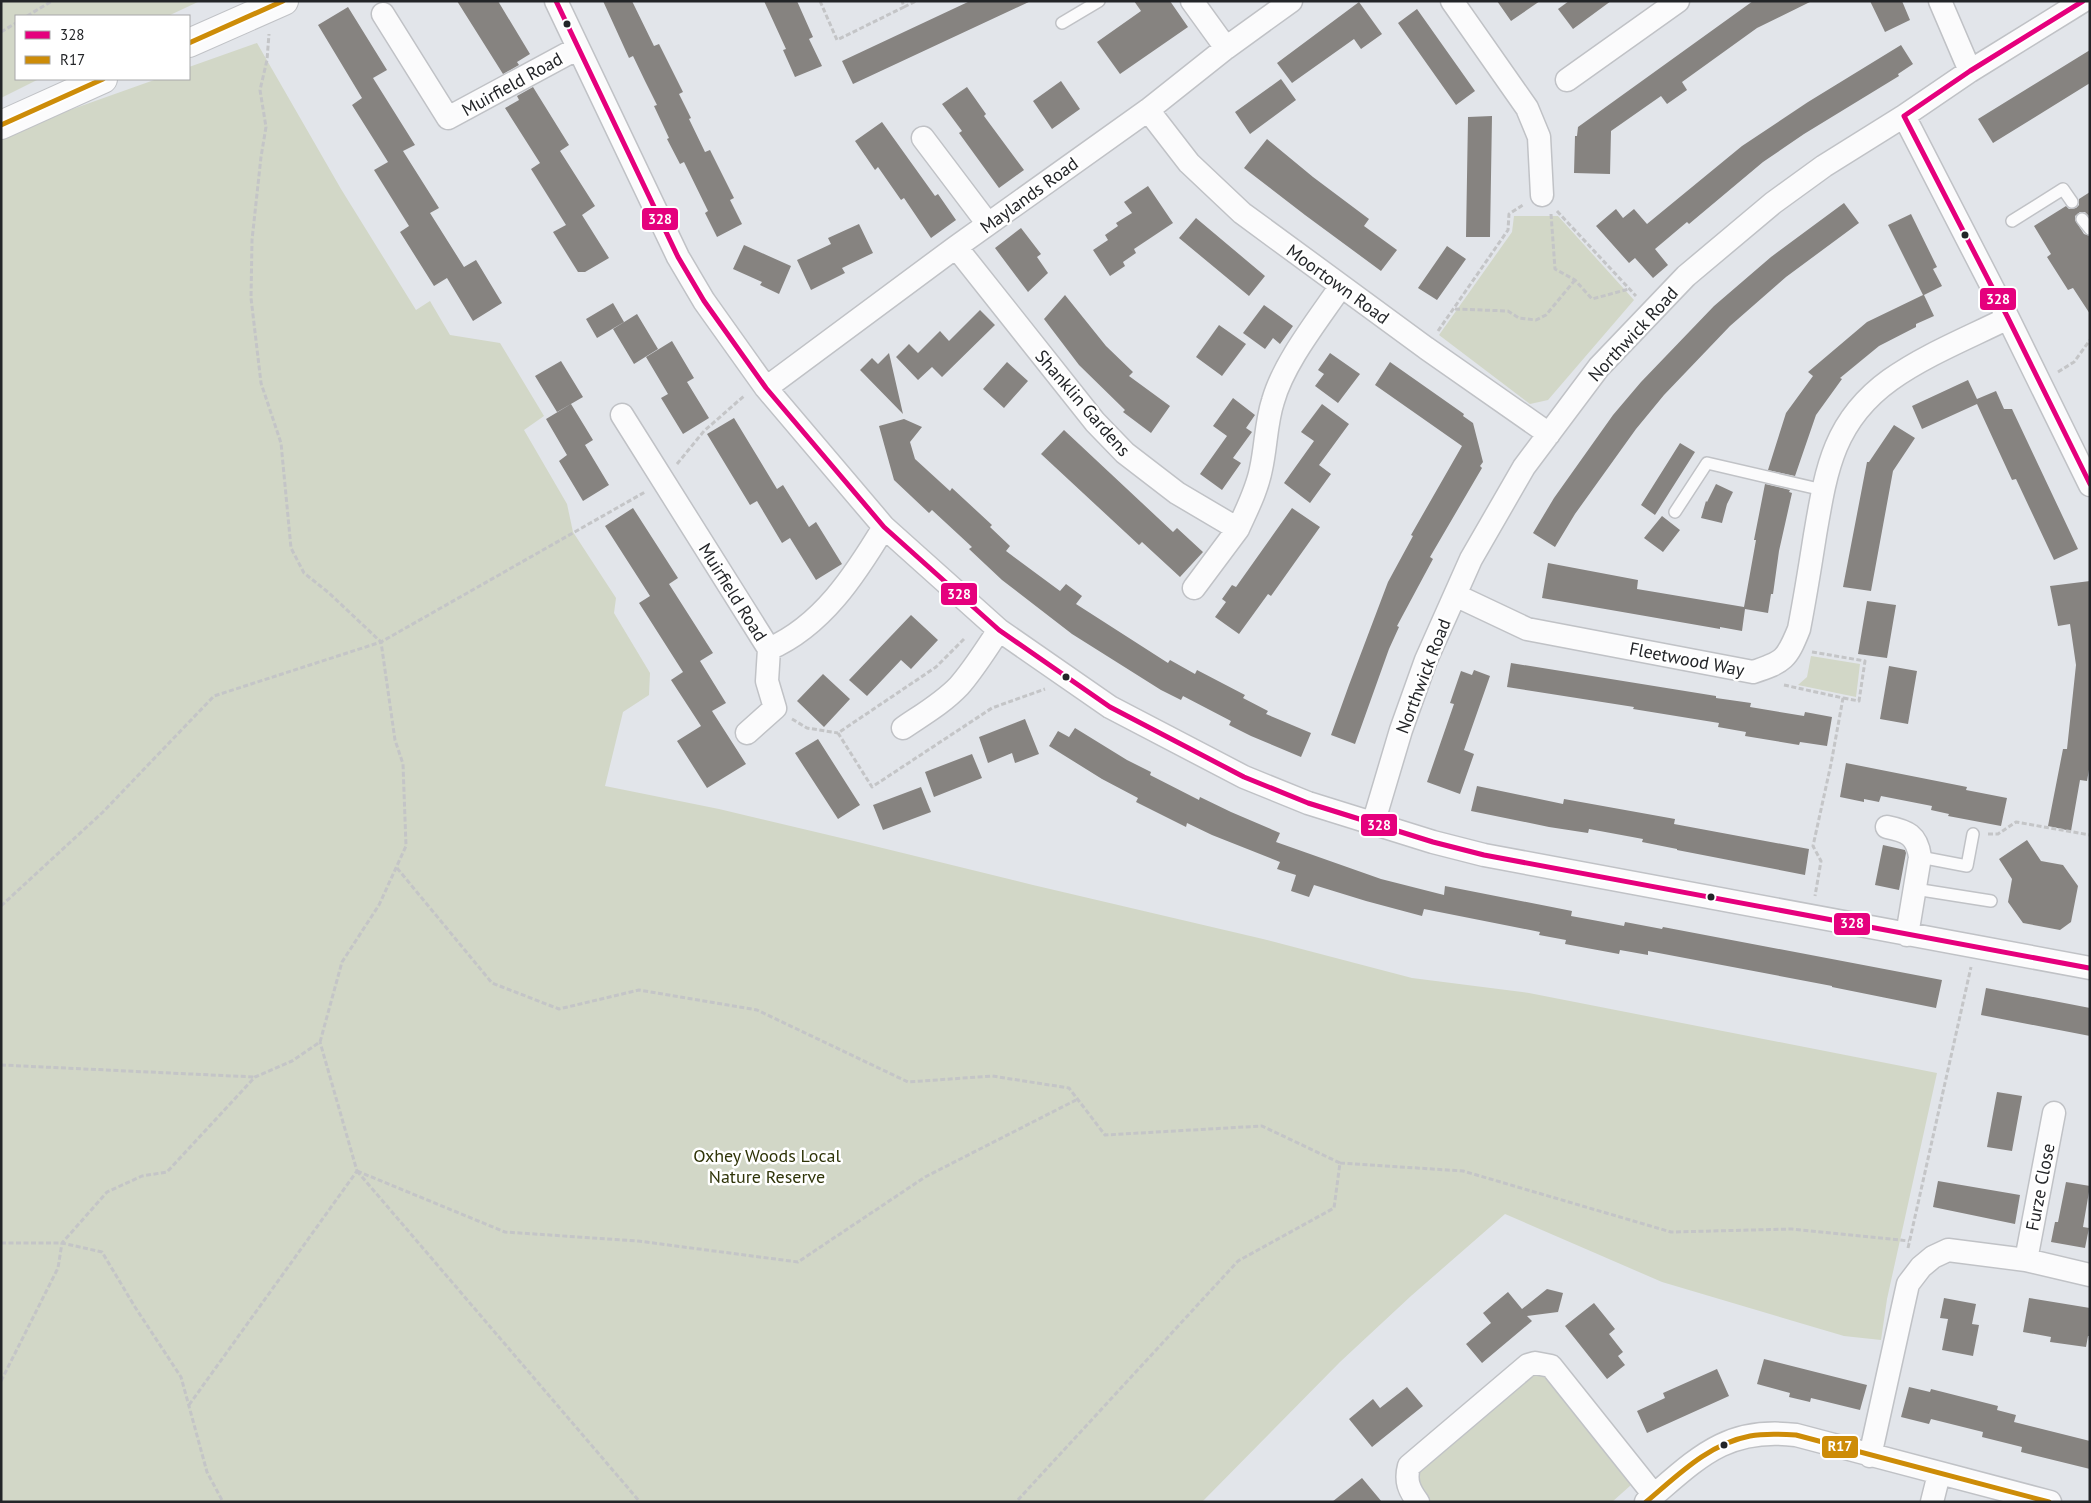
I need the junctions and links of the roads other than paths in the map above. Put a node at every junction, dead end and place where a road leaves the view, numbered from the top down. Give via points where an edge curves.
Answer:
1 (556, 1) edge
2 (1099, 1) edge
3 (1192, 1) edge
4 (1291, 1) edge
5 (1452, 1) edge
6 (1678, 1) edge
7 (1940, 1) edge
8 (2083, 1) edge
9 (276, 5) edge
10 (383, 14) dead end
11 (1062, 23) dead end
12 (190, 43) edge
13 (578, 48) junction
14 (1226, 48) junction
15 (1970, 71) junction
16 (101, 80) edge
17 (1567, 80) dead end
18 (1148, 110) junction
19 (1904, 116) junction
20 (1, 125) edge
21 (923, 138) dead end
22 (1546, 199) road end
23 (2072, 202) dead end
24 (2082, 219) dead end
25 (2012, 221) dead end
26 (988, 224) junction
27 (2090, 229) edge
28 (956, 247) junction
29 (1340, 286) junction
30 (2008, 318) junction
31 (766, 388) junction
32 (622, 415) dead end
33 (1549, 434) junction
34 (2090, 486) edge
35 (1823, 490) junction
36 (1675, 512) dead end
37 (884, 527) junction
38 (1238, 529) junction
39 (1194, 588) dead end
40 (1455, 595) junction
41 (999, 630) junction
42 (769, 649) junction
43 (903, 728) dead end
44 (747, 733) dead end
45 (1373, 824) junction
46 (1887, 827) dead end
47 (1973, 834) road end
48 (1920, 857) junction
49 (1915, 889) junction
50 (1991, 901) dead end
51 (1907, 935) junction
52 (2089, 966) edge
53 (2054, 1113) dead end
54 (2026, 1260) junction
55 (2090, 1275) edge
56 (1870, 1456) junction
57 (1939, 1474) junction
58 (1650, 1499) edge
59 (1418, 1502) edge
60 (1932, 1502) edge
61 (2050, 1502) edge

1 - 13 street, Muirfield Road
2 - 11 lane
3 - 14 street
4 - 14 street, Maylands Road
5 - 22 street via 1527,108 1539,138
6 - 17 street
7 - 15 street
8 - 15 street, Northwick Road
9 - 12 street
10 - 13 street, Muirfield Road via 448,118
13 - 31 street, Muirfield Road via 678,257 715,317
14 - 18 street, Maylands Road
15 - 19 street, Northwick Road
16 - 20 street
18 - 26 street, Maylands Road
18 - 29 street, Moortown Road via 1189,163 1212,186 1242,213
19 - 30 street
19 - 33 street, Northwick Road via 1824,166 1773,203 1692,270 1600,367
21 - 26 street
23 - 25 lane via 2063,189
24 - 27 lane
26 - 28 street, Maylands Road
28 - 31 street, Maylands Road
28 - 38 street, Shanklin Gardens via 1095,422 1125,453 1178,493
29 - 33 street, Moortown Road
29 - 38 street via 1278,384 1254,495
30 - 34 street
30 - 35 street, Fleetwood Way via 1914,365 1871,395 1841,434 1830,460
31 - 37 street, Muirfield Road
32 - 42 street, Muirfield Road
33 - 40 street, Northwick Road via 1498,510
35 - 36 lane via 1707,463
35 - 40 street, Fleetwood Way via 1799,629 1784,659 1753,672 1527,629
37 - 41 street, Muirfield Road
37 - 42 street, Muirfield Road via 856,574 841,592 788,640
38 - 39 street
40 - 45 street, Northwick Road via 1423,668
41 - 43 street via 958,687
41 - 45 street, Muirfield Road via 1110,707 1171,740 1244,777 1308,803
42 - 44 street via 767,681 775,708
45 - 51 street, Muirfield Road via 1484,855
46 - 48 street via 1907,832 1918,846
47 - 48 lane via 1967,866
48 - 49 street
49 - 50 lane
49 - 51 street
51 - 52 street, Muirfield Road
53 - 54 street, Furze Close
54 - 55 street
54 - 56 street via 1948,1250 1921,1267 1908,1284
56 - 57 street
56 - 58 street via 1796,1435 1776,1433 1738,1437 1704,1454
57 - 60 street
57 - 61 street
58 - 59 street via 1551,1366 1535,1363 1528,1365 1409,1466 1410,1493

